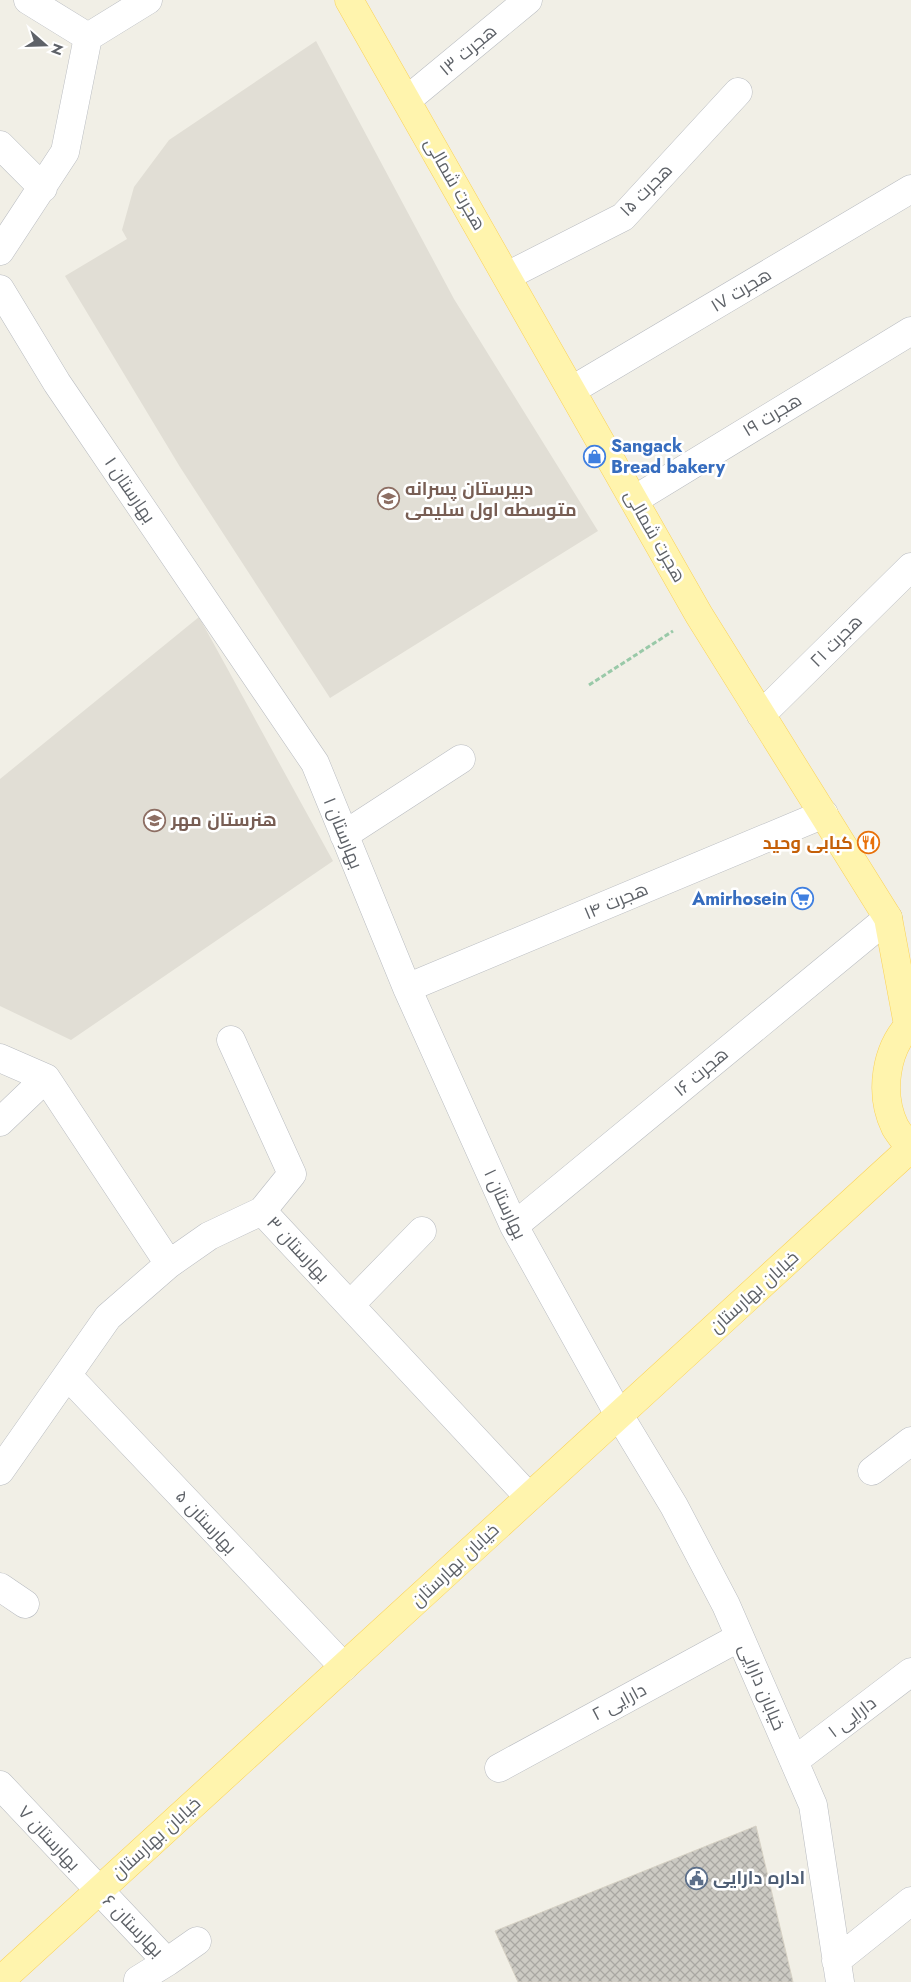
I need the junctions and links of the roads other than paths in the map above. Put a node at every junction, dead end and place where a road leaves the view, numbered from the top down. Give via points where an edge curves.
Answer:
1 (28, 0) edge
2 (148, 0) edge
3 (349, 0) edge
4 (528, 0) edge
5 (88, 37) junction
6 (738, 92) dead end
7 (407, 100) junction
8 (0, 145) edge
9 (43, 188) junction
10 (911, 190) edge
11 (0, 251) edge
12 (507, 276) junction
13 (0, 289) edge
14 (911, 331) edge
15 (572, 390) junction
16 (634, 500) junction
17 (911, 566) edge
18 (761, 715) junction
19 (461, 759) dead end
20 (824, 814) junction
21 (344, 834) junction
22 (888, 918) junction
23 (911, 938) edge
24 (407, 988) junction
25 (910, 1024) edge
26 (231, 1040) dead end
27 (0, 1058) edge
28 (46, 1078) junction
29 (0, 1122) edge
30 (911, 1149) edge
31 (262, 1210) junction
32 (514, 1226) junction
33 (422, 1231) dead end
34 (169, 1264) junction
35 (350, 1305) junction
36 (68, 1376) junction
37 (619, 1415) junction
38 (911, 1441) edge
39 (0, 1471) edge
40 (872, 1471) dead end
41 (529, 1497) junction
42 (0, 1587) edge
43 (25, 1604) dead end
44 (740, 1637) junction
45 (344, 1668) junction
46 (911, 1672) edge
47 (794, 1761) junction
48 (499, 1768) dead end
49 (0, 1785) edge
50 (99, 1891) junction
51 (911, 1901) edge
52 (197, 1942) dead end
53 (167, 1962) junction
54 (838, 1972) edge
55 (138, 1980) dead end
56 (0, 1981) edge

1 - 5 street
2 - 5 street
3 - 7 main road, هجرت شمالی
4 - 7 street, هجرت ۱۳
5 - 9 street via 65,152
6 - 12 street, هجرت ۱۵ via 623,217
7 - 12 main road, هجرت شمالی
8 - 9 street
9 - 11 street
10 - 15 street, هجرت ۱۷
12 - 15 main road, هجرت شمالی
13 - 21 street, بهارستان ۱ via 57,383 315,763
14 - 16 street, هجرت ۱۹
15 - 16 main road, هجرت شمالی
16 - 18 main road, هجرت شمالی via 699,615
17 - 18 street, هجرت ۲۱
18 - 20 main road, هجرت شمالی
19 - 21 street
20 - 22 main road, هجرت شمالی
20 - 24 street, هجرت ۱۴
21 - 24 street, بهارستان ۱
22 - 23 main road
22 - 25 main road, هجرت شمالی
22 - 32 street, هجرت ۱۶
24 - 32 street, بهارستان ۱
25 - 30 main road via 894,1048 886,1074 887,1101 895,1127
26 - 31 street via 292,1174
27 - 28 street
28 - 29 street
28 - 34 street
30 - 37 main road, خیابان بهارستان
31 - 34 street, بهارستان ۳ via 209,1236
31 - 35 street, بهارستان ۳
32 - 37 street, بهارستان ۱
33 - 35 street
34 - 36 street, بهارستان ۳ via 108,1317
35 - 41 street, بهارستان ۳
36 - 39 street, بهارستان ۳
36 - 45 street, بهارستان ۵
37 - 41 main road, خیابان بهارستان
37 - 44 street, خیابان دارایی via 674,1506
38 - 40 street
41 - 45 main road, خیابان بهارستان
42 - 43 street
44 - 47 street, خیابان دارایی
44 - 48 street, دارایی ۲
45 - 50 main road, خیابان بهارستان
46 - 47 street, دارایی ۱
47 - 54 street, خیابان دارایی via 813,1805
49 - 50 street, بهارستان ۷
50 - 53 street, بهارستان ۶
50 - 56 main road, خیابان بهارستان
51 - 54 street
52 - 53 street, بهارستان ۶
53 - 55 street, بهارستان ۶

